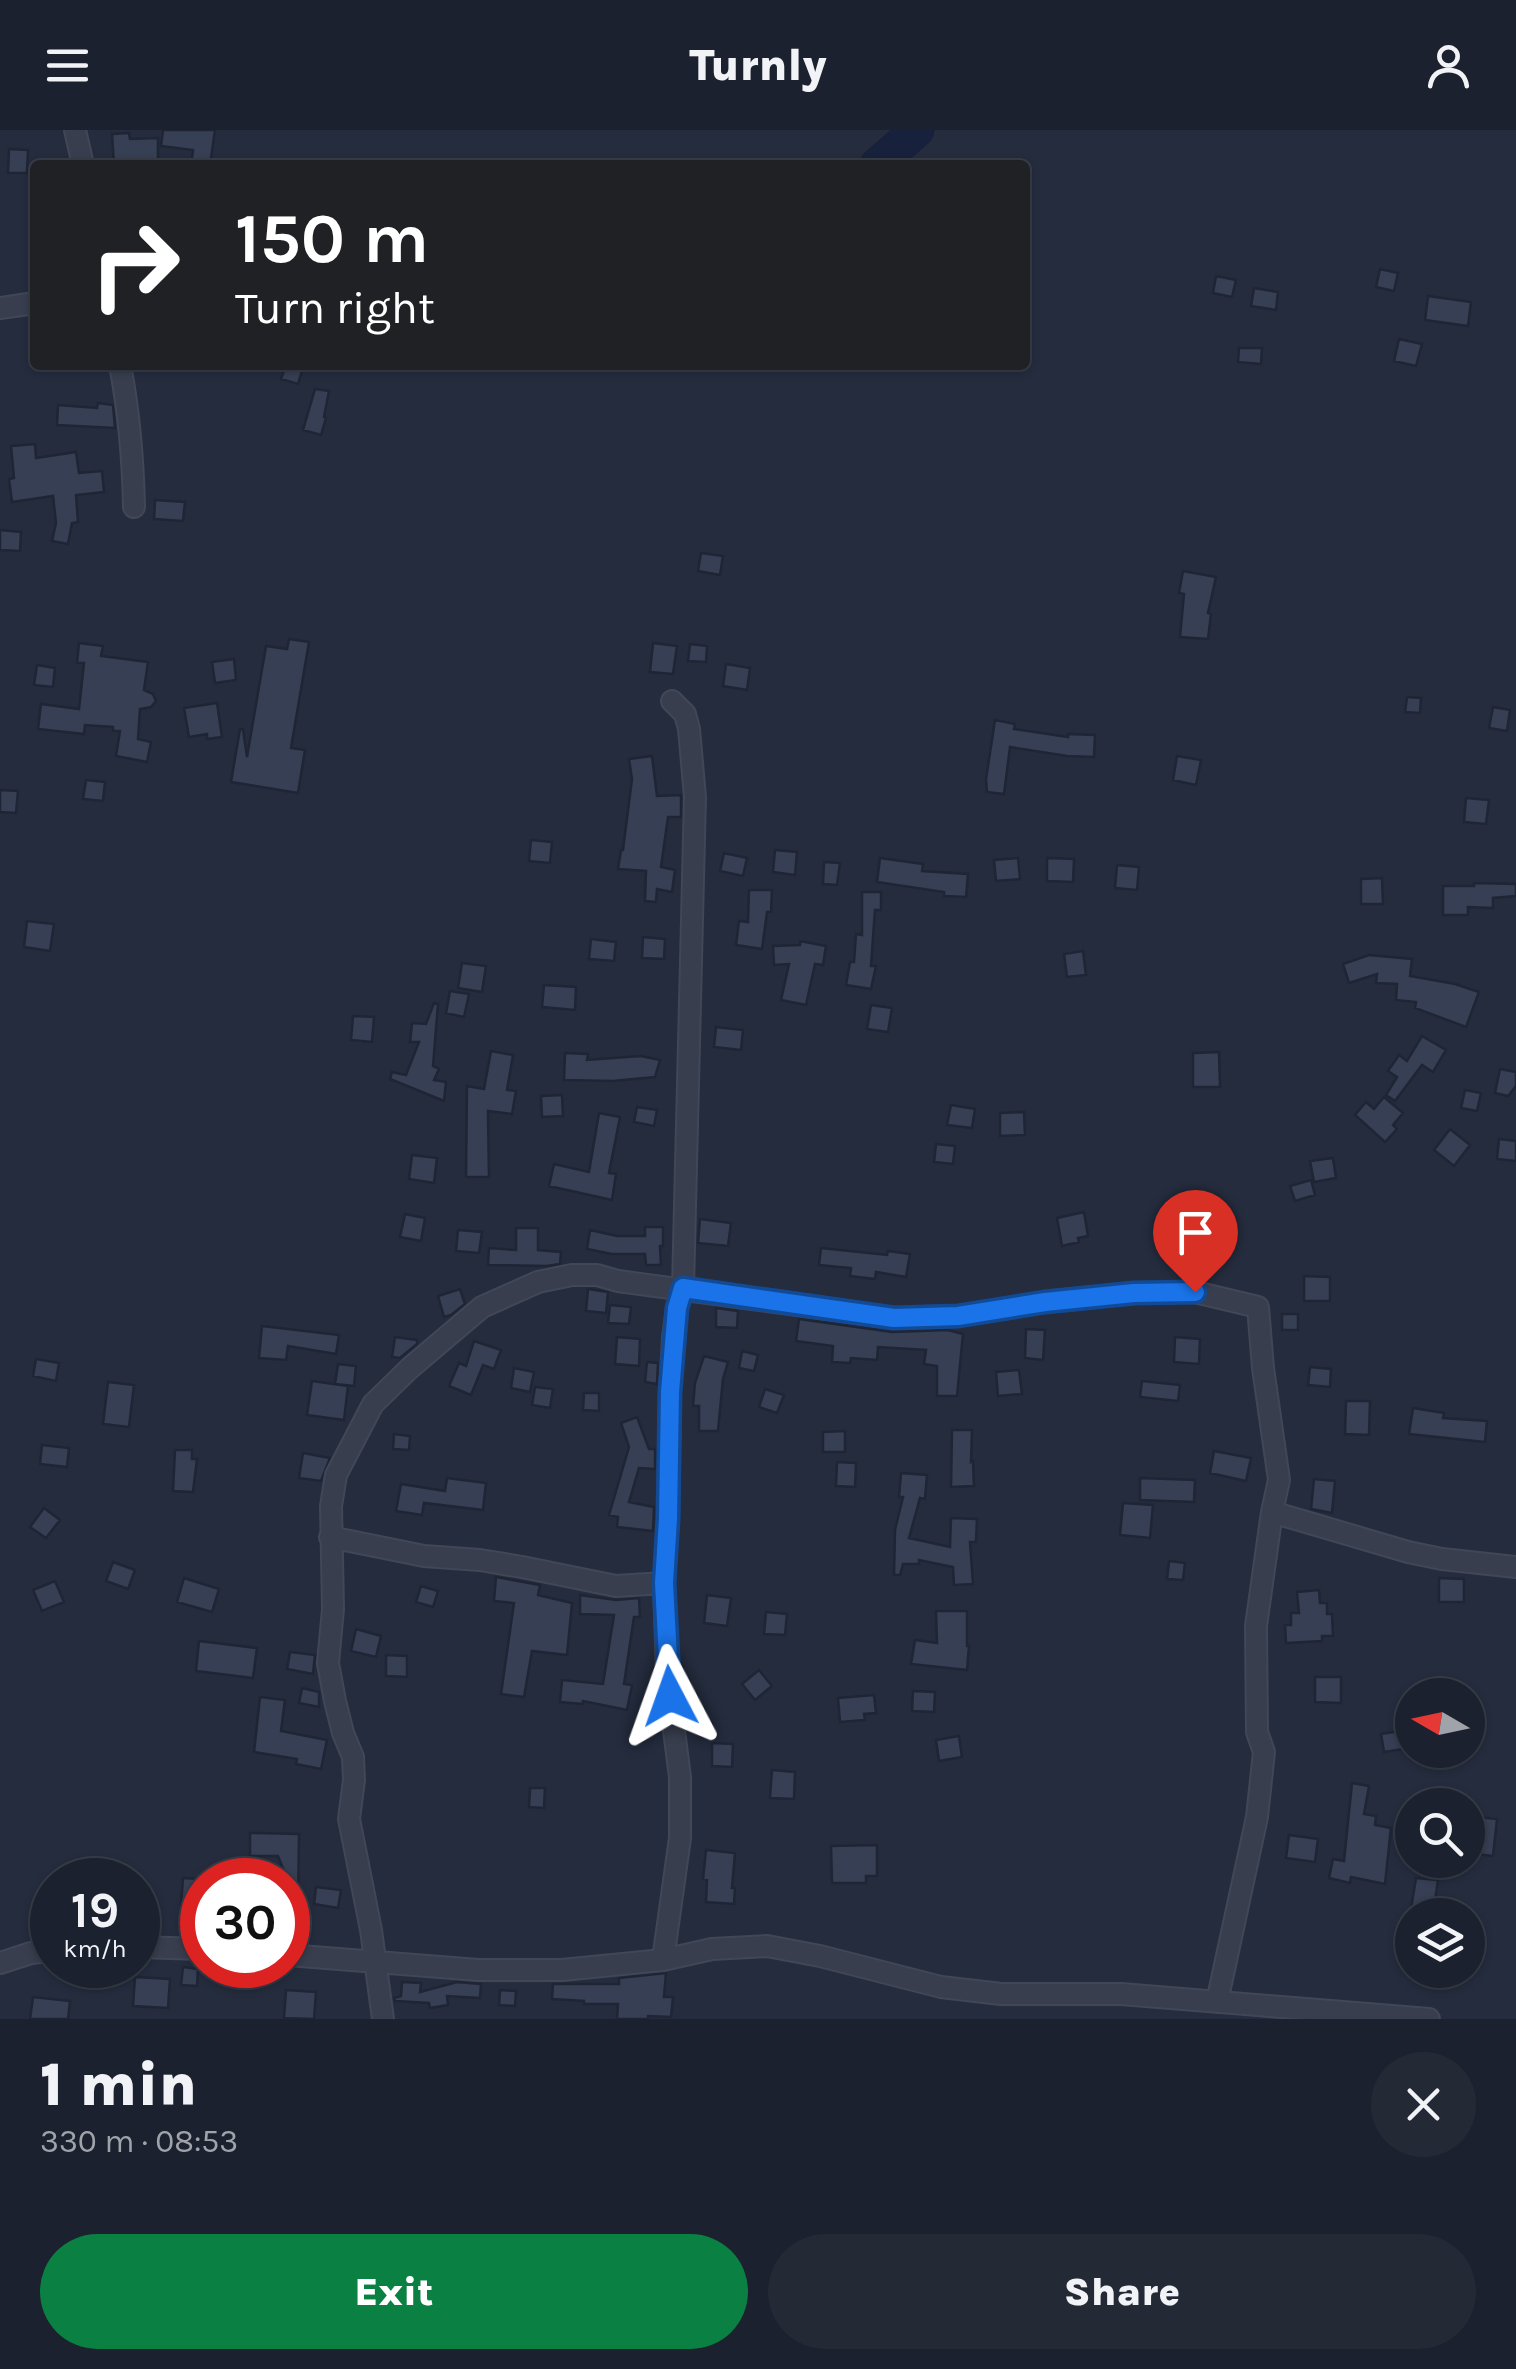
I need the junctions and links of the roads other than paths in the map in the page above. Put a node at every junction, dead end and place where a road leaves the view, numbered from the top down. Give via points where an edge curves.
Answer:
1 (76, 130) edge
2 (82, 160) edge
3 (30, 304) edge
4 (0, 308) edge
5 (121, 370) edge
6 (134, 507) dead end
7 (672, 701) dead end
8 (683, 1288) junction
9 (1272, 1512) junction
10 (330, 1537) junction
11 (1516, 1567) edge
12 (664, 1583) junction
13 (30, 1954) edge
14 (310, 1957) edge
15 (663, 1960) junction
16 (376, 1962) junction
17 (0, 1963) edge
18 (1217, 2002) junction
19 (383, 2019) edge
20 (1429, 2019) edge

1 - 2 street
3 - 4 street
5 - 6 street
7 - 8 street via 689,728 694,797
8 - 9 street via 894,1318 1134,1293 1195,1292 1258,1307 1279,1480
8 - 10 street via 572,1276 538,1282 482,1307 373,1404 336,1475
8 - 12 street via 670,1392
9 - 11 street via 1442,1560
9 - 18 street via 1256,1626 1257,1732 1264,1752 1257,1817
10 - 12 street via 616,1586
10 - 16 street via 328,1663 353,1757 349,1820
12 - 15 street via 680,1838
13 - 17 street
14 - 16 street
15 - 16 street via 545,1970
15 - 18 street via 767,1946 941,1987
16 - 19 street
18 - 20 street

